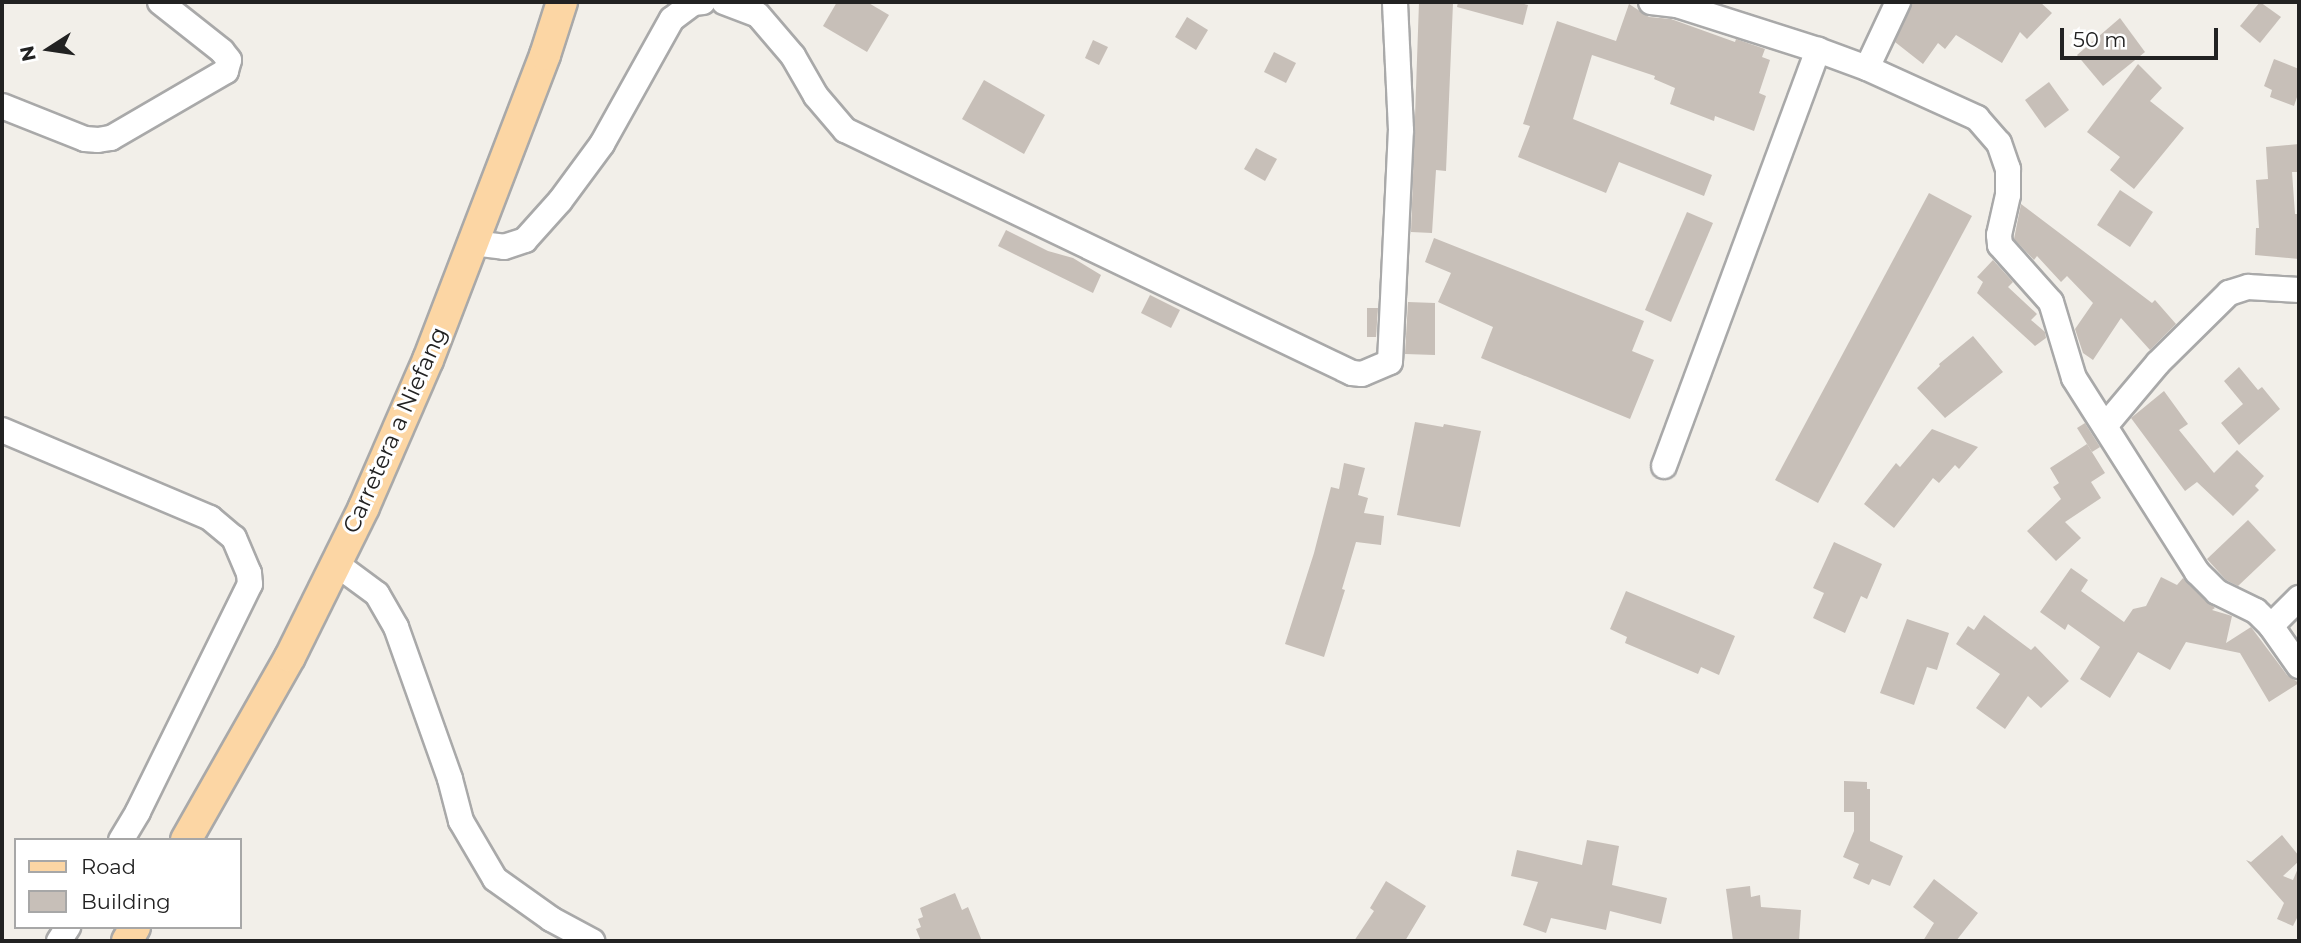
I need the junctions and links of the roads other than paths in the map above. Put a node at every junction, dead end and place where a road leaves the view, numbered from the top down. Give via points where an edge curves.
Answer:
1 (160, 2) edge
2 (562, 2) edge
3 (703, 2) edge
4 (724, 2) edge
5 (1395, 2) edge
6 (1651, 2) edge
7 (1898, 2) edge
8 (1818, 50) junction
9 (1867, 68) junction
10 (2, 106) edge
11 (473, 243) junction
12 (2299, 290) edge
13 (2105, 426) junction
14 (2, 430) edge
15 (1664, 466) dead end
16 (335, 563) junction
17 (2299, 598) edge
18 (2271, 626) junction
19 (2299, 666) edge
20 (122, 838) edge
21 (187, 838) edge
22 (592, 941) edge

1 - 10 street via 222,51 229,60 226,71 111,138 85,139
2 - 11 main road, Carretera a Niefang
3 - 11 street via 671,19 602,144 525,240 504,247
4 - 5 street via 758,15 845,130 1362,374 1390,362 1401,131
6 - 8 street via 1677,5
7 - 9 street
8 - 9 street
8 - 15 street
9 - 13 street via 1977,118 1999,143 2008,169 2000,245 2051,302 2068,365
11 - 16 main road, Carretera a Niefang via 428,360
12 - 13 street via 2248,287 2229,293 2158,363
13 - 18 street via 2197,572 2217,592 2256,611
14 - 20 street via 191,508 234,538 246,561 250,584
16 - 21 main road, Carretera a Niefang via 290,657
16 - 22 street via 377,594 396,627 461,821 495,879 551,919
17 - 18 street
18 - 19 street

